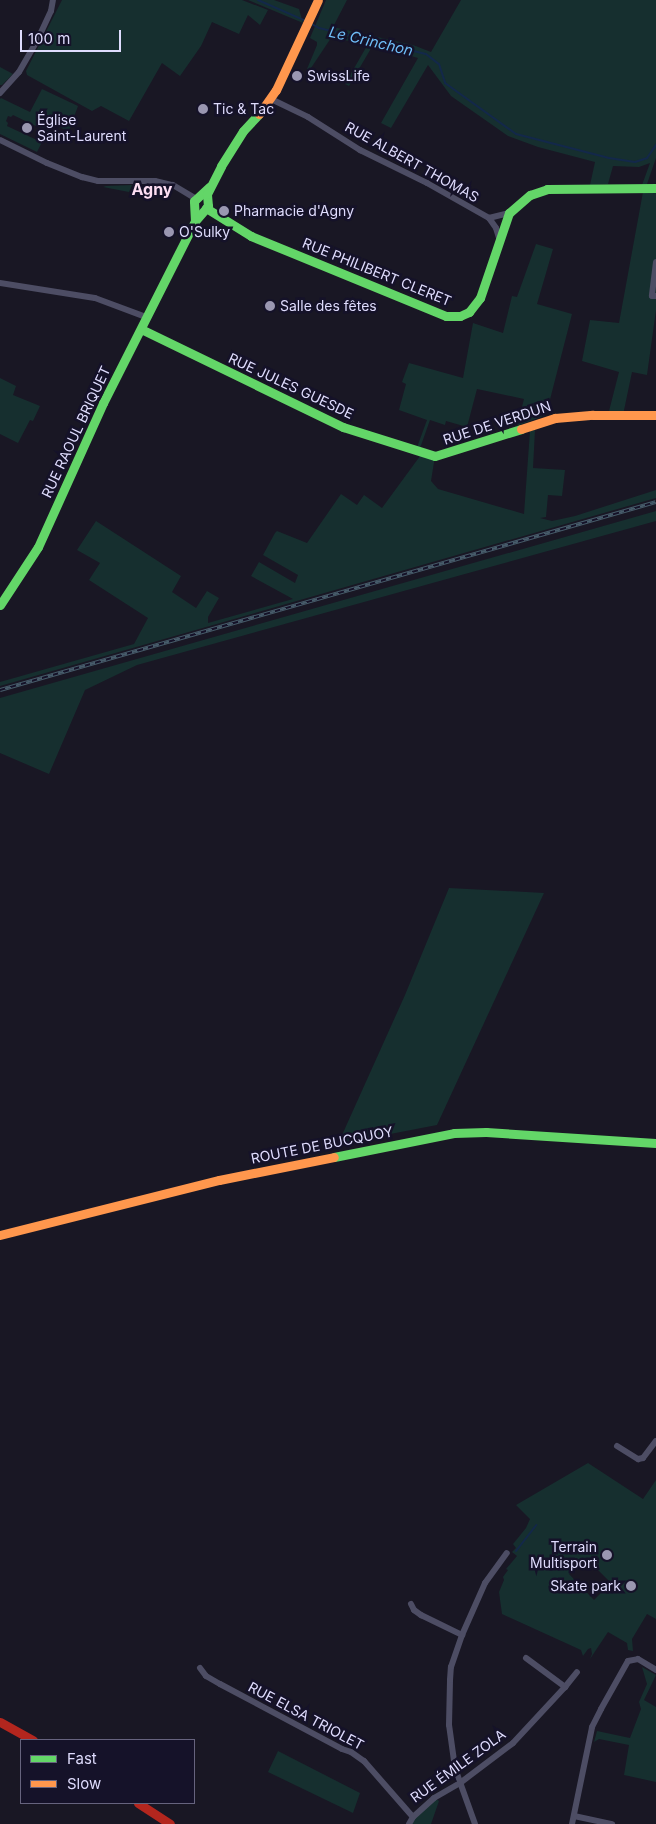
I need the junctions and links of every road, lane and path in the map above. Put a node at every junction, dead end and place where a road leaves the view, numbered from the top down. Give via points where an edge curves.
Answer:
1 (53, 0) edge
2 (318, 0) edge
3 (0, 93) edge
4 (271, 99) junction
5 (0, 140) edge
6 (656, 188) edge
7 (201, 204) junction
8 (509, 213) junction
9 (489, 218) junction
10 (499, 238) junction
11 (656, 262) edge
12 (0, 283) edge
13 (656, 296) edge
14 (146, 317) junction
15 (140, 329) junction
16 (656, 415) edge
17 (435, 456) joint
18 (0, 605) edge
19 (656, 1143) edge
20 (0, 1235) edge
21 (656, 1441) edge
22 (617, 1446) dead end
23 (507, 1553) dead end
24 (411, 1604) dead end
25 (462, 1635) junction
26 (526, 1658) dead end
27 (200, 1668) dead end
28 (656, 1670) edge
29 (577, 1672) dead end
30 (564, 1687) junction
31 (0, 1722) edge
32 (31, 1739) edge
33 (460, 1783) junction
34 (140, 1804) edge
35 (574, 1816) junction
36 (413, 1817) junction
37 (170, 1824) edge
38 (409, 1824) edge
39 (475, 1824) edge
40 (572, 1824) edge
41 (612, 1824) edge

1 - 3 street via 37,41 19,72
2 - 4 street
4 - 7 street via 229,151
4 - 9 street, RUE ALBERT THOMAS
5 - 7 street via 82,178 155,181 173,185
6 - 8 street via 547,189 530,195
7 - 10 street, RUE PHILIBERT CLERET via 251,236 452,317 464,315 475,306
7 - 14 street
8 - 9 street, RUE ALBERT THOMAS
8 - 10 street, RUE PHILIBERT CLERET
9 - 10 street, RUE ALBERT THOMAS
11 - 13 street via 652,296
12 - 14 street via 95,298
14 - 15 street
15 - 17 street, RUE JULES GUESDE via 343,427
15 - 18 street, RUE RAOUL BRIQUET via 84,441 38,547
16 - 17 street, RUE DE VERDUN via 555,418
19 - 20 street, ROUTE DE BUCQUOY via 454,1133 219,1180
21 - 22 street via 643,1458
23 - 25 street via 485,1583
24 - 25 street via 420,1615
25 - 33 street via 451,1667 449,1700 452,1750
26 - 30 street
27 - 36 street, RUE ELSA TRIOLET via 220,1684 364,1761
28 - 35 street via 632,1659 628,1661 592,1727
29 - 30 street, RUE ÉMILE ZOLA
30 - 33 street, RUE ÉMILE ZOLA via 513,1743
31 - 32 street
33 - 36 street, RUE ÉMILE ZOLA via 439,1794
33 - 39 street
34 - 37 street
35 - 40 street
35 - 41 street
36 - 38 street, RUE ÉMILE ZOLA

